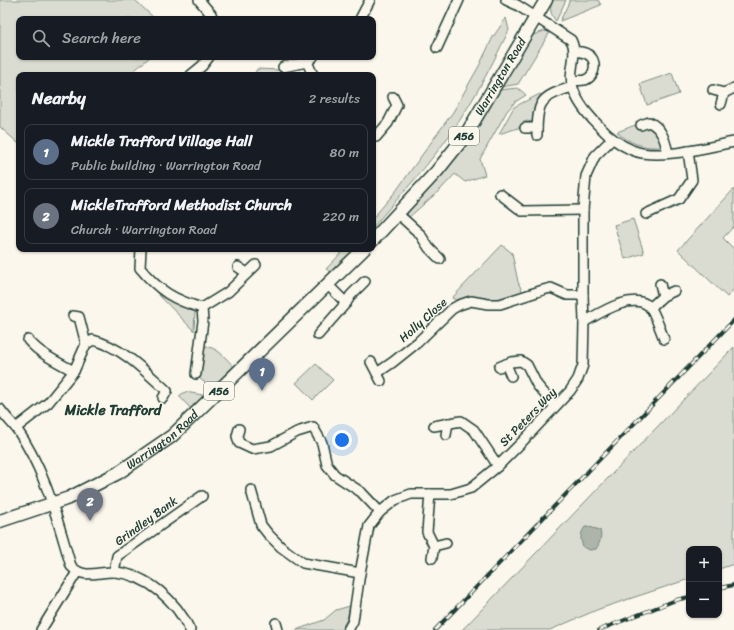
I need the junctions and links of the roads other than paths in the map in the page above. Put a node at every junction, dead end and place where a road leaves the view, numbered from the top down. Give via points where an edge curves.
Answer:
1 (370, 0) edge
2 (459, 0) edge
3 (506, 0) edge
4 (546, 0) edge
5 (202, 1) edge
6 (212, 16) edge
7 (362, 16) edge
8 (536, 17) junction
9 (437, 48) dead end
10 (574, 51) junction
11 (207, 60) edge
12 (307, 60) edge
13 (310, 60) edge
14 (283, 67) dead end
15 (195, 72) edge
16 (312, 72) edge
17 (572, 84) junction
18 (734, 88) edge
19 (713, 90) dead end
20 (724, 93) junction
21 (393, 97) dead end
22 (721, 104) dead end
23 (648, 120) dead end
24 (525, 128) dead end
25 (376, 137) edge
26 (612, 139) junction
27 (734, 142) edge
28 (688, 151) junction
29 (668, 153) junction
30 (500, 194) dead end
31 (583, 210) junction
32 (398, 214) junction
33 (646, 214) dead end
34 (376, 237) edge
35 (141, 252) edge
36 (361, 252) edge
37 (440, 259) dead end
38 (256, 265) dead end
39 (238, 267) dead end
40 (247, 273) junction
41 (365, 281) dead end
42 (660, 284) dead end
43 (328, 285) junction
44 (674, 291) dead end
45 (583, 295) junction
46 (663, 296) junction
47 (346, 303) junction
48 (202, 308) junction
49 (650, 308) junction
50 (80, 316) dead end
51 (584, 322) junction
52 (318, 335) dead end
53 (664, 339) dead end
54 (28, 340) dead end
55 (86, 344) junction
56 (371, 362) dead end
57 (74, 371) junction
58 (377, 373) junction
59 (196, 374) dead end
60 (511, 376) dead end
61 (381, 381) dead end
62 (163, 398) dead end
63 (555, 406) junction
64 (0, 409) edge
65 (448, 423) junction
66 (434, 426) dead end
67 (16, 428) junction
68 (239, 429) dead end
69 (446, 435) dead end
70 (498, 466) junction
71 (251, 490) dead end
72 (430, 494) junction
73 (202, 496) dead end
74 (53, 504) junction
75 (380, 512) junction
76 (0, 521) edge
77 (446, 543) dead end
78 (434, 546) junction
79 (432, 558) dead end
80 (77, 572) junction
81 (114, 572) junction
82 (360, 572) junction
83 (41, 630) edge
84 (190, 630) edge
85 (348, 630) edge

1 - 7 street
2 - 9 street
3 - 8 street
4 - 8 main road, Warrington Road / A56
5 - 6 street
8 - 10 street via 571,40
8 - 32 main road, Warrington Road / A56 via 465,136
10 - 17 street
10 - 17 street via 592,58 594,70 585,80
11 - 15 street
12 - 14 street
13 - 16 street
17 - 24 street via 542,103 537,131
17 - 26 street via 587,113
18 - 20 street
19 - 20 street
20 - 22 street
21 - 25 street via 397,105 388,123
23 - 29 street via 663,134
26 - 29 street via 633,151
26 - 31 street, St Peters Way via 595,156 586,176
27 - 28 street
28 - 29 street
28 - 33 street via 692,180 680,199
30 - 31 street via 522,211
31 - 45 street, St Peters Way
32 - 34 main road, Warrington Road / A56
32 - 37 street via 420,234
35 - 48 street via 140,268 147,276 168,295
36 - 43 main road, Warrington Road / A56
38 - 40 street
39 - 40 street
40 - 48 street via 228,292
41 - 47 street
42 - 46 street
43 - 47 street
43 - 74 main road, Warrington Road / A56 via 172,436 118,473
44 - 46 street
45 - 51 street, St Peters Way
45 - 58 street, Holly Close via 567,296 551,288 500,304 471,302 459,305 418,342
46 - 49 street
47 - 52 street
48 - 59 street via 203,321
49 - 51 street via 640,302 627,302 609,308
49 - 53 street
50 - 55 street
51 - 63 street, St Peters Way via 583,365 570,391
54 - 57 street via 44,355
55 - 57 street
55 - 62 street via 93,340 102,342 135,362 167,391
56 - 58 street
57 - 67 street via 48,403
58 - 61 street
60 - 63 street via 502,366 521,361 527,365 537,385
63 - 70 street, St Peters Way
64 - 67 street
65 - 66 street
65 - 69 street
65 - 70 street via 461,421 474,430
67 - 74 street via 37,464
68 - 75 street via 239,443 252,449 271,446 297,432 313,427 322,443 327,465 335,475 361,492
70 - 72 street, St Peters Way via 471,488 451,494
71 - 82 street via 261,525 280,547 304,563
72 - 75 street, St Peters Way via 411,494 394,500
72 - 78 street via 427,532
73 - 81 street, Grindley Bank via 117,556
74 - 76 main road, Warrington Road / A56
74 - 80 street via 71,566
75 - 82 street, St Peters Way via 369,526
77 - 78 street
78 - 79 street
80 - 81 street via 89,575
80 - 83 street
81 - 84 street via 147,583 162,593 174,604
82 - 85 street, St Peters Way via 353,621

